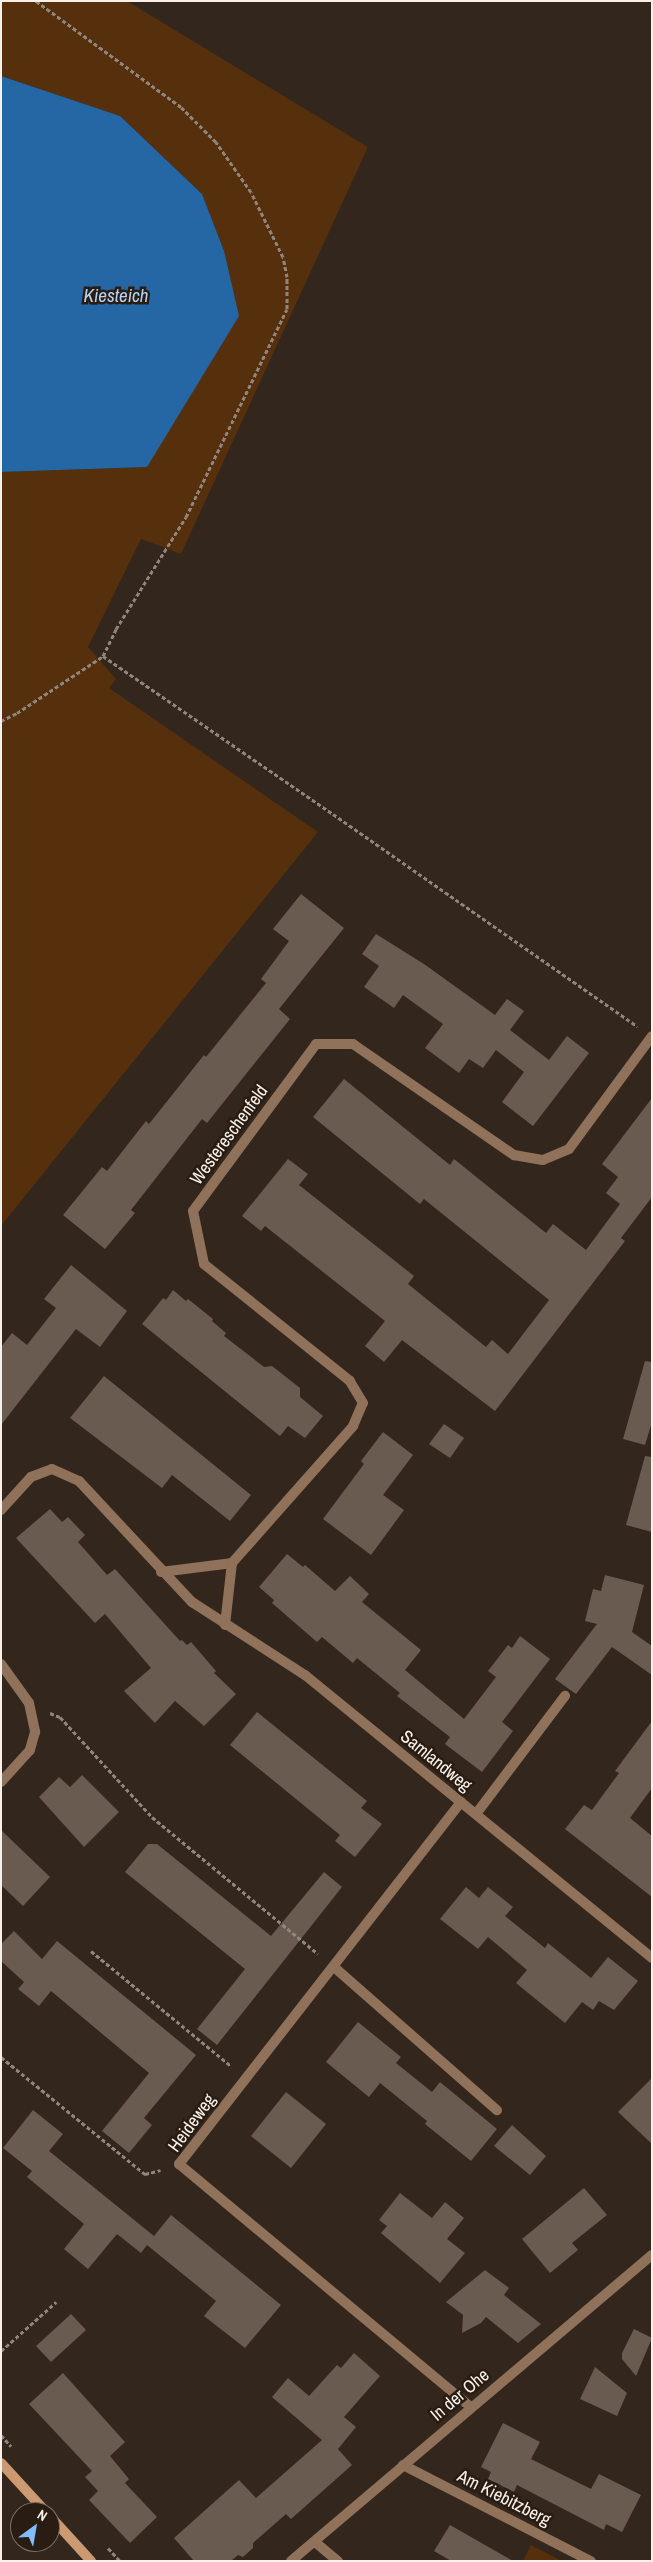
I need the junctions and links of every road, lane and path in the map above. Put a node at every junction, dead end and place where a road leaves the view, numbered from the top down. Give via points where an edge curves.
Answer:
1 (36, 1) edge
2 (103, 656) junction
3 (1, 721) edge
4 (651, 1036) edge
5 (1, 1510) edge
6 (232, 1563) junction
7 (161, 1572) junction
8 (225, 1625) junction
9 (1, 1664) edge
10 (565, 1696) dead end
11 (29, 1703) junction
12 (1, 1782) edge
13 (462, 1802) junction
14 (476, 1814) junction
15 (91, 1950) dead end
16 (652, 1958) edge
17 (334, 1967) junction
18 (1, 2057) edge
19 (246, 2078) junction
20 (497, 2110) dead end
21 (179, 2164) junction
22 (652, 2256) edge
23 (56, 2302) dead end
24 (1, 2351) edge
25 (471, 2407) junction
26 (1, 2463) edge
27 (403, 2465) junction
28 (37, 2502) edge
29 (60, 2527) edge
30 (315, 2542) junction
31 (91, 2561) edge
32 (291, 2561) edge
33 (338, 2561) edge
34 (591, 2561) edge

1 - 2 path via 181,107 216,142 251,192 283,257 287,277 287,309 186,517 116,629
2 - 3 path
2 - 4 path
4 - 6 street, Westereschenfeld via 569,1149 543,1160 514,1154 353,1044 316,1044 193,1211 204,1264 350,1381 363,1403 353,1426
5 - 7 street via 31,1477 52,1470 79,1482
6 - 7 street
6 - 8 street
7 - 8 street, Samlandweg via 192,1602
8 - 13 street, Samlandweg via 305,1675
9 - 11 street
10 - 14 street
11 - 12 street via 35,1732 30,1750
11 - 17 path via 60,1717 152,1817
13 - 14 street, Samlandweg
13 - 17 street, Heideweg
14 - 16 street, Samlandweg
15 - 19 path
17 - 19 street, Heideweg
17 - 20 street
18 - 21 path via 145,2174
19 - 21 street, Heideweg
21 - 25 street, Heideweg
22 - 25 street, In der Ohe
23 - 24 path
25 - 27 street, In der Ohe
26 - 28 street
27 - 30 street, In der Ohe
27 - 34 street, Am Kiebitzberg
29 - 31 street
30 - 32 street, In der Ohe
30 - 33 street

